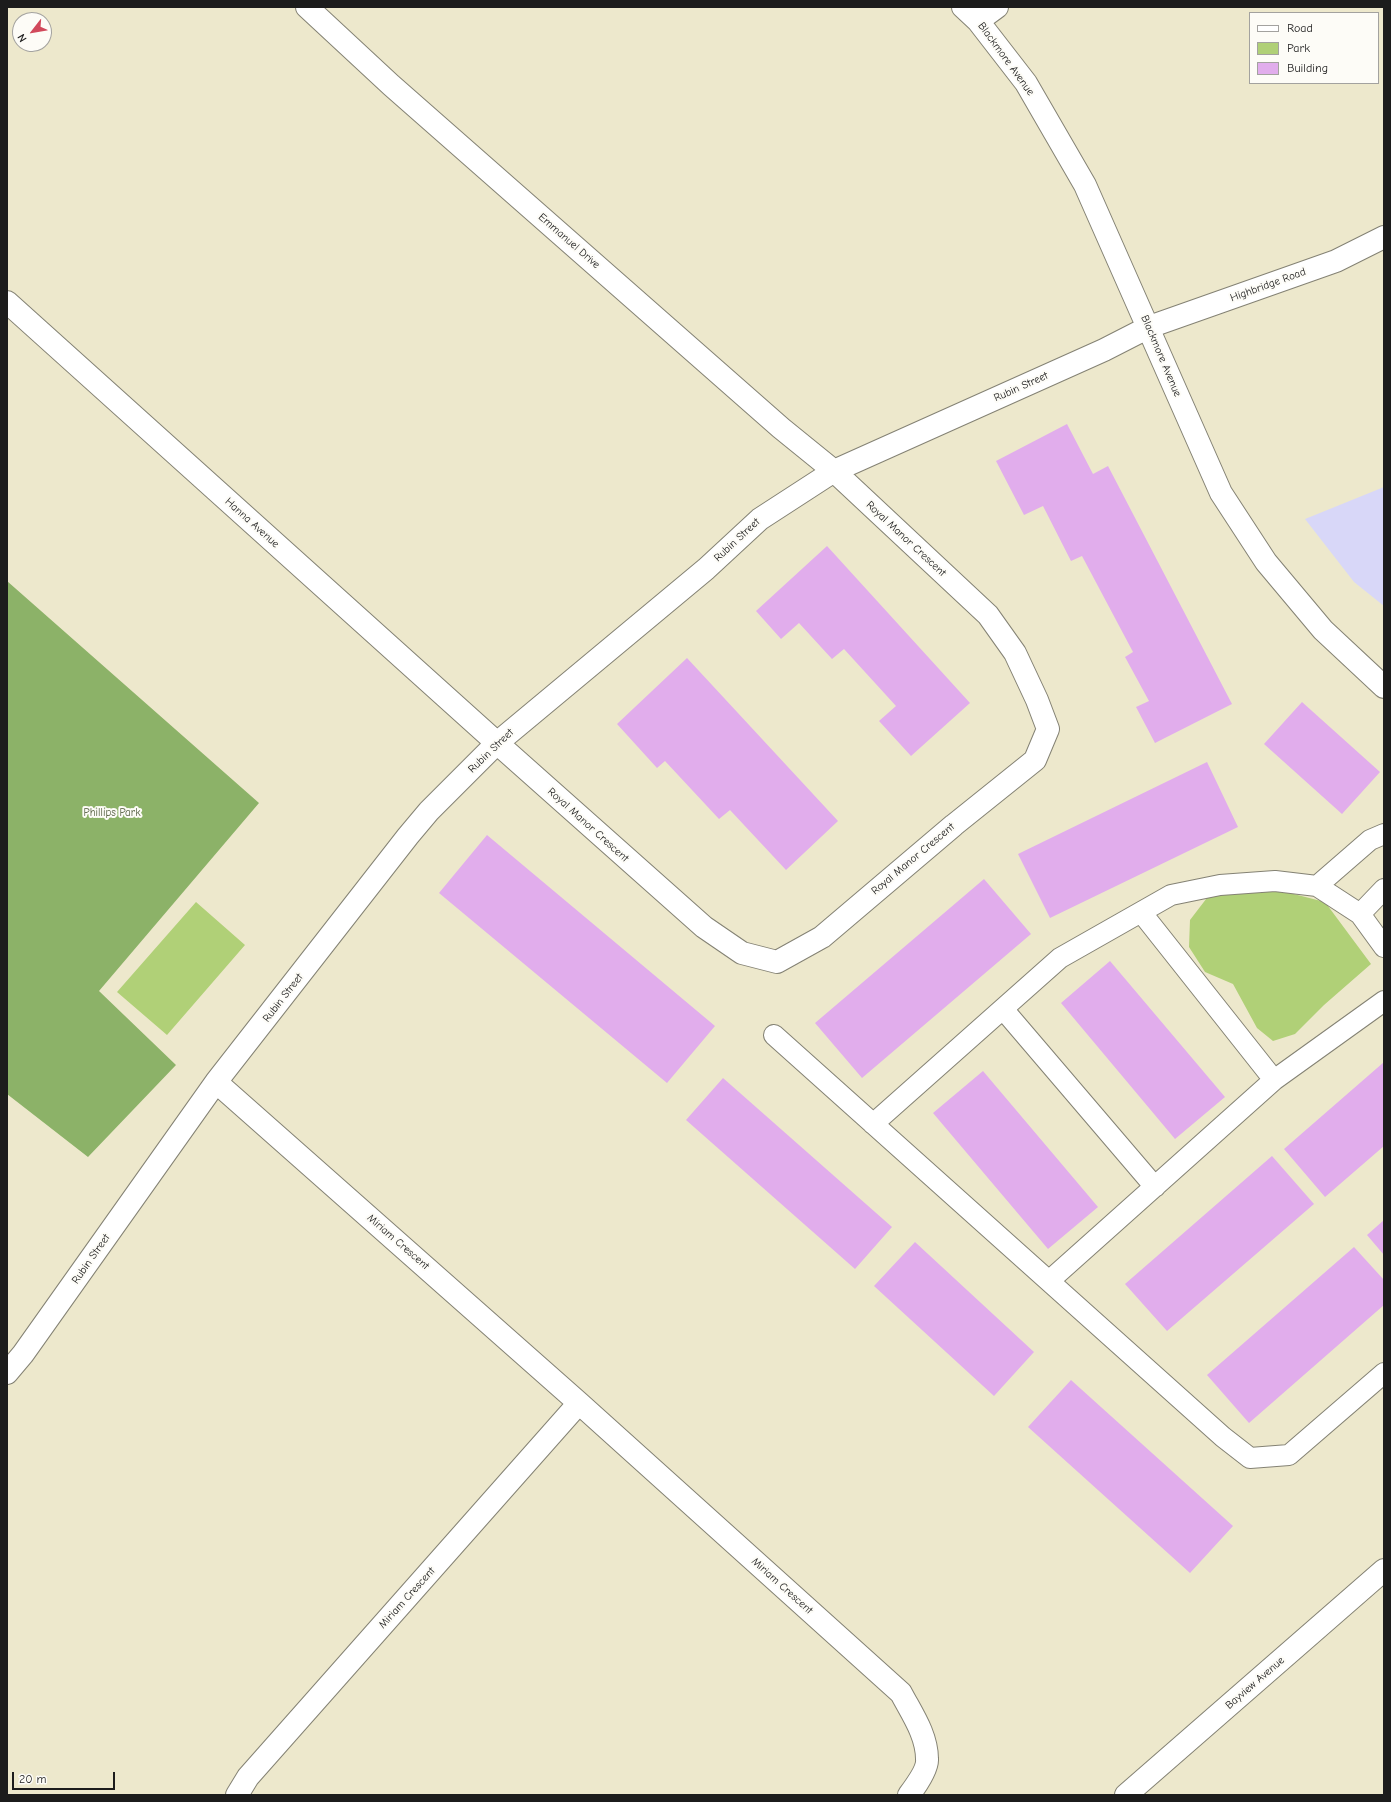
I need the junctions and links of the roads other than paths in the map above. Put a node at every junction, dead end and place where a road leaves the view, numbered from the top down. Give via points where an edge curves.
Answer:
1 (307, 7) edge
2 (997, 7) edge
3 (971, 14) edge
4 (1384, 237) edge
5 (7, 302) edge
6 (1149, 327) junction
7 (834, 471) junction
8 (1384, 687) edge
9 (496, 743) junction
10 (1384, 834) edge
11 (1316, 886) junction
12 (1384, 889) edge
13 (1141, 912) junction
14 (1360, 914) junction
15 (1384, 947) edge
16 (1384, 1000) edge
17 (1003, 1009) junction
18 (774, 1035) dead end
19 (1274, 1080) junction
20 (216, 1082) junction
21 (873, 1124) junction
22 (1155, 1186) junction
23 (1049, 1282) junction
24 (7, 1373) edge
25 (1384, 1373) edge
26 (579, 1402) junction
27 (1384, 1570) edge
28 (238, 1795) edge
29 (909, 1795) edge
30 (1126, 1795) edge

1 - 7 street, Emmanuel Drive via 391,85 781,428
2 - 3 street
3 - 6 street, Blackmore Avenue via 1026,82 1085,185
4 - 6 street, Highbridge Road via 1336,260
5 - 9 street, Hanna Avenue
6 - 7 street, Rubin Street via 1104,350
6 - 8 street, Blackmore Avenue via 1221,493 1266,562 1323,630
7 - 9 street, Rubin Street via 760,519 706,570
7 - 9 street, Royal Manor Crescent via 988,615 1015,653 1048,729 1035,760 822,936 777,962 742,953 704,927
9 - 20 street, Rubin Street via 408,836
10 - 11 lane via 1370,840
11 - 13 lane via 1275,881 1220,886 1171,895
11 - 14 lane
12 - 14 lane
13 - 17 lane via 1060,958
13 - 19 lane
14 - 15 lane
16 - 19 lane
17 - 21 lane
17 - 22 lane
18 - 21 lane
19 - 22 lane
20 - 24 street, Rubin Street
20 - 26 street, Miriam Crescent
21 - 23 lane
22 - 23 lane
23 - 25 lane via 1223,1438 1250,1458 1289,1455
26 - 28 street, Miriam Crescent via 248,1777
26 - 29 street, Miriam Crescent via 901,1693 921,1729 928,1761 917,1785
27 - 30 street, Bayview Avenue

